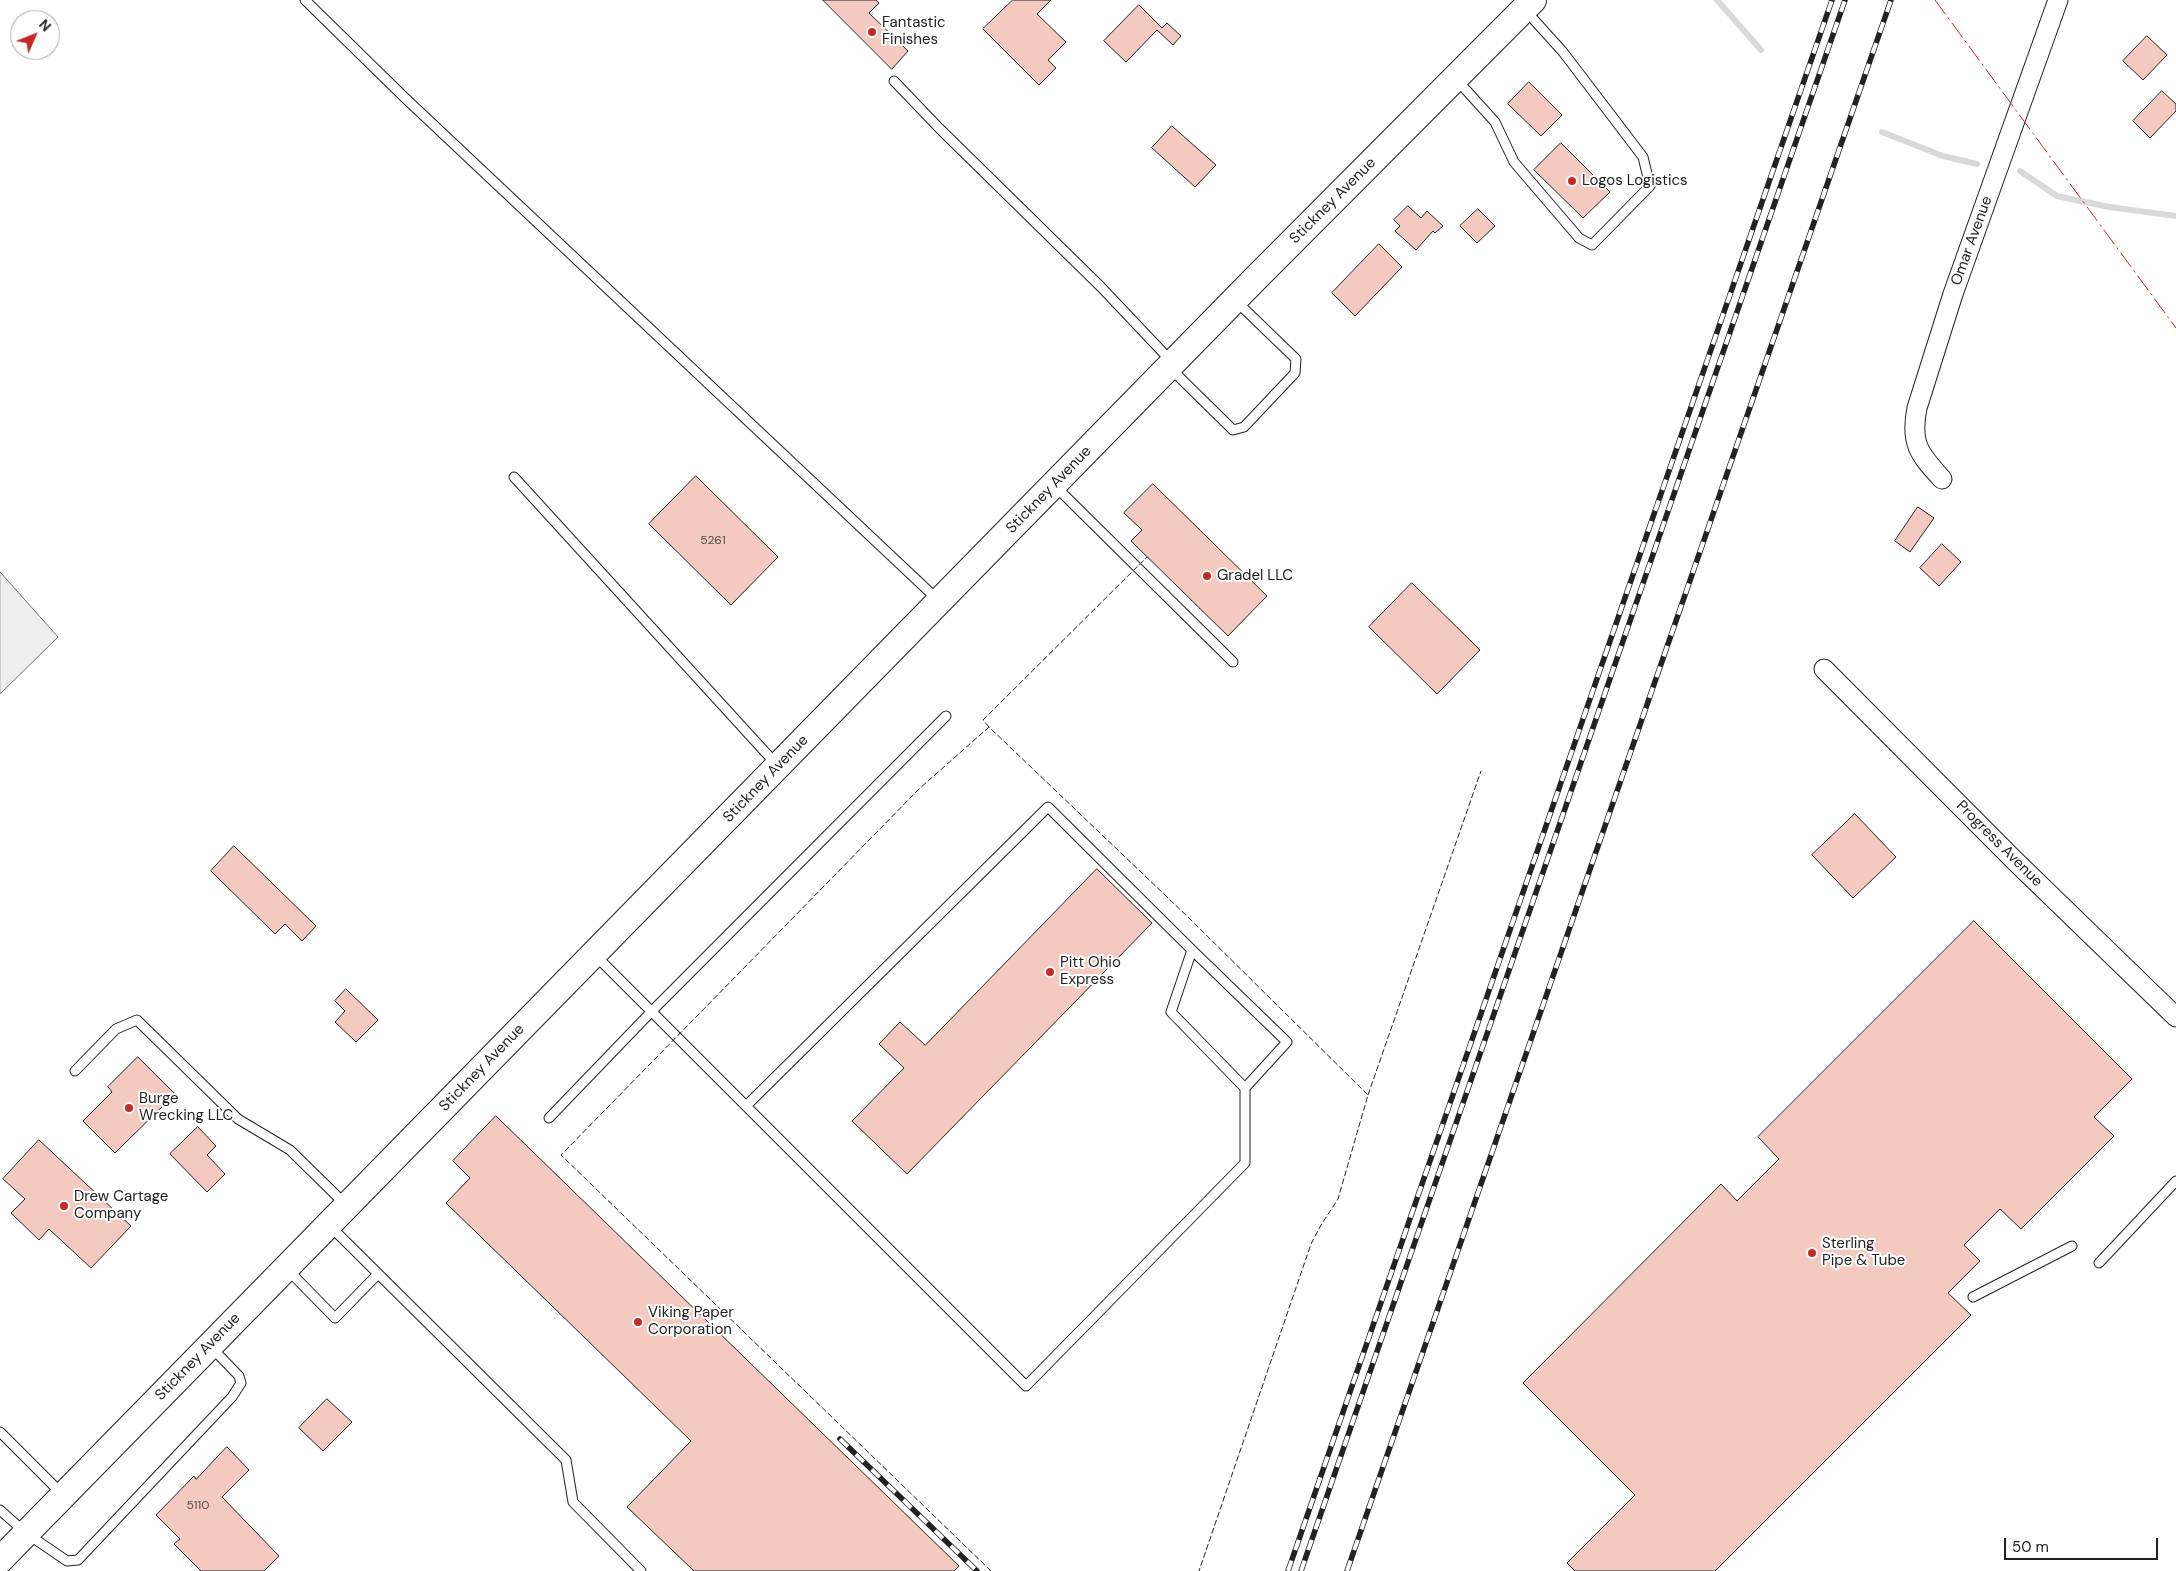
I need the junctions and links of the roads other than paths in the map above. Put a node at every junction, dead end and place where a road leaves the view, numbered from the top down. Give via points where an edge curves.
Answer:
1 (305, 0) edge
2 (2058, 0) edge
3 (1529, 5) edge
4 (1456, 78) junction
5 (894, 81) dead end
6 (1235, 300) junction
7 (1171, 365) junction
8 (514, 477) dead end
9 (1942, 479) dead end
10 (1054, 485) junction
11 (940, 602) junction
12 (1233, 662) dead end
13 (1824, 670) dead end
14 (946, 716) dead end
15 (778, 766) junction
16 (1192, 950) junction
17 (594, 954) junction
18 (652, 1011) junction
19 (2176, 1017) edge
20 (74, 1071) dead end
21 (1246, 1088) junction
22 (746, 1106) junction
23 (549, 1118) dead end
24 (2176, 1181) edge
25 (347, 1206) junction
26 (329, 1225) junction
27 (2072, 1246) dead end
28 (2099, 1264) dead end
29 (286, 1268) junction
30 (378, 1274) junction
31 (1973, 1297) dead end
32 (210, 1346) junction
33 (0, 1432) edge
34 (63, 1495) junction
35 (0, 1510) edge
36 (26, 1533) junction
37 (0, 1560) edge
38 (641, 1571) edge

1 - 11 lane
2 - 9 street, Omar Avenue via 1952,294 1917,408 1914,421 1916,442 1921,456
3 - 4 street, Stickney Avenue
3 - 4 lane via 1643,157 1650,186 1592,246 1579,238 1514,162 1495,122
4 - 6 street, Stickney Avenue
5 - 7 lane via 1101,287
6 - 7 street, Stickney Avenue
6 - 7 lane via 1296,358 1295,373 1244,427 1234,430
7 - 10 street, Stickney Avenue
8 - 15 lane
10 - 11 street, Stickney Avenue
10 - 12 lane
11 - 15 street, Stickney Avenue
13 - 19 street, Progress Avenue
14 - 18 lane
15 - 17 street, Stickney Avenue
16 - 21 lane via 1171,1012
16 - 21 lane via 1287,1042
16 - 22 lane via 1048,807
17 - 18 lane
17 - 25 street, Stickney Avenue
18 - 22 lane
18 - 23 lane
20 - 25 lane via 116,1029 137,1020 238,1119 290,1150
21 - 22 lane via 1245,1163 1026,1386
24 - 28 lane
25 - 26 street, Stickney Avenue
26 - 29 street, Stickney Avenue
26 - 30 lane
27 - 31 lane
29 - 30 lane via 335,1318
29 - 32 street, Stickney Avenue
30 - 38 lane via 566,1460 573,1502
32 - 34 street, Stickney Avenue
32 - 36 lane via 239,1376 241,1383 232,1397 78,1560 67,1561
33 - 34 lane
34 - 36 street, Stickney Avenue
35 - 36 lane
36 - 37 street, Stickney Avenue

